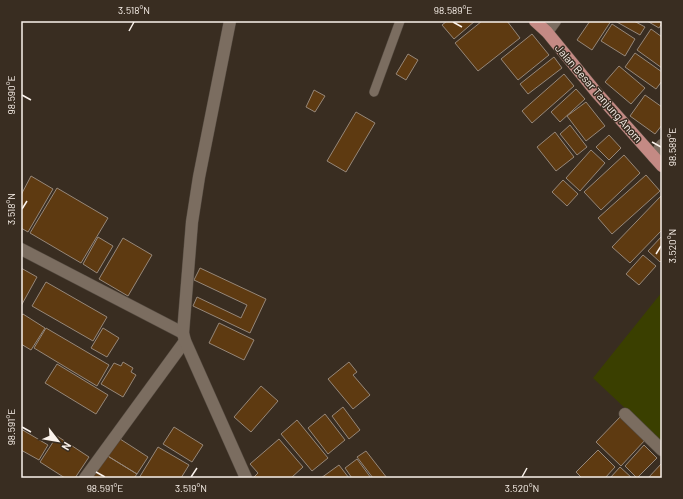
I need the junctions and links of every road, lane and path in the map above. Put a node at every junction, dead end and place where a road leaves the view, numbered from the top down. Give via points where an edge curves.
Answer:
1 (230, 21) edge
2 (400, 21) edge
3 (535, 21) edge
4 (555, 21) edge
5 (547, 32) junction
6 (374, 92) dead end
7 (662, 145) edge
8 (654, 157) junction
9 (662, 166) edge
10 (21, 249) edge
11 (184, 337) junction
12 (625, 414) dead end
13 (662, 450) edge
14 (85, 478) edge
15 (246, 478) edge

1 - 11 street via 192,222
2 - 6 lane
3 - 5 main road, Jalan Besar Tanjung Anom
4 - 5 street
5 - 8 main road, Jalan Besar Tanjung Anom
7 - 8 street
8 - 9 main road, Jalan Besar Tanjung Anom
10 - 11 street
11 - 14 street
11 - 15 street
12 - 13 street

